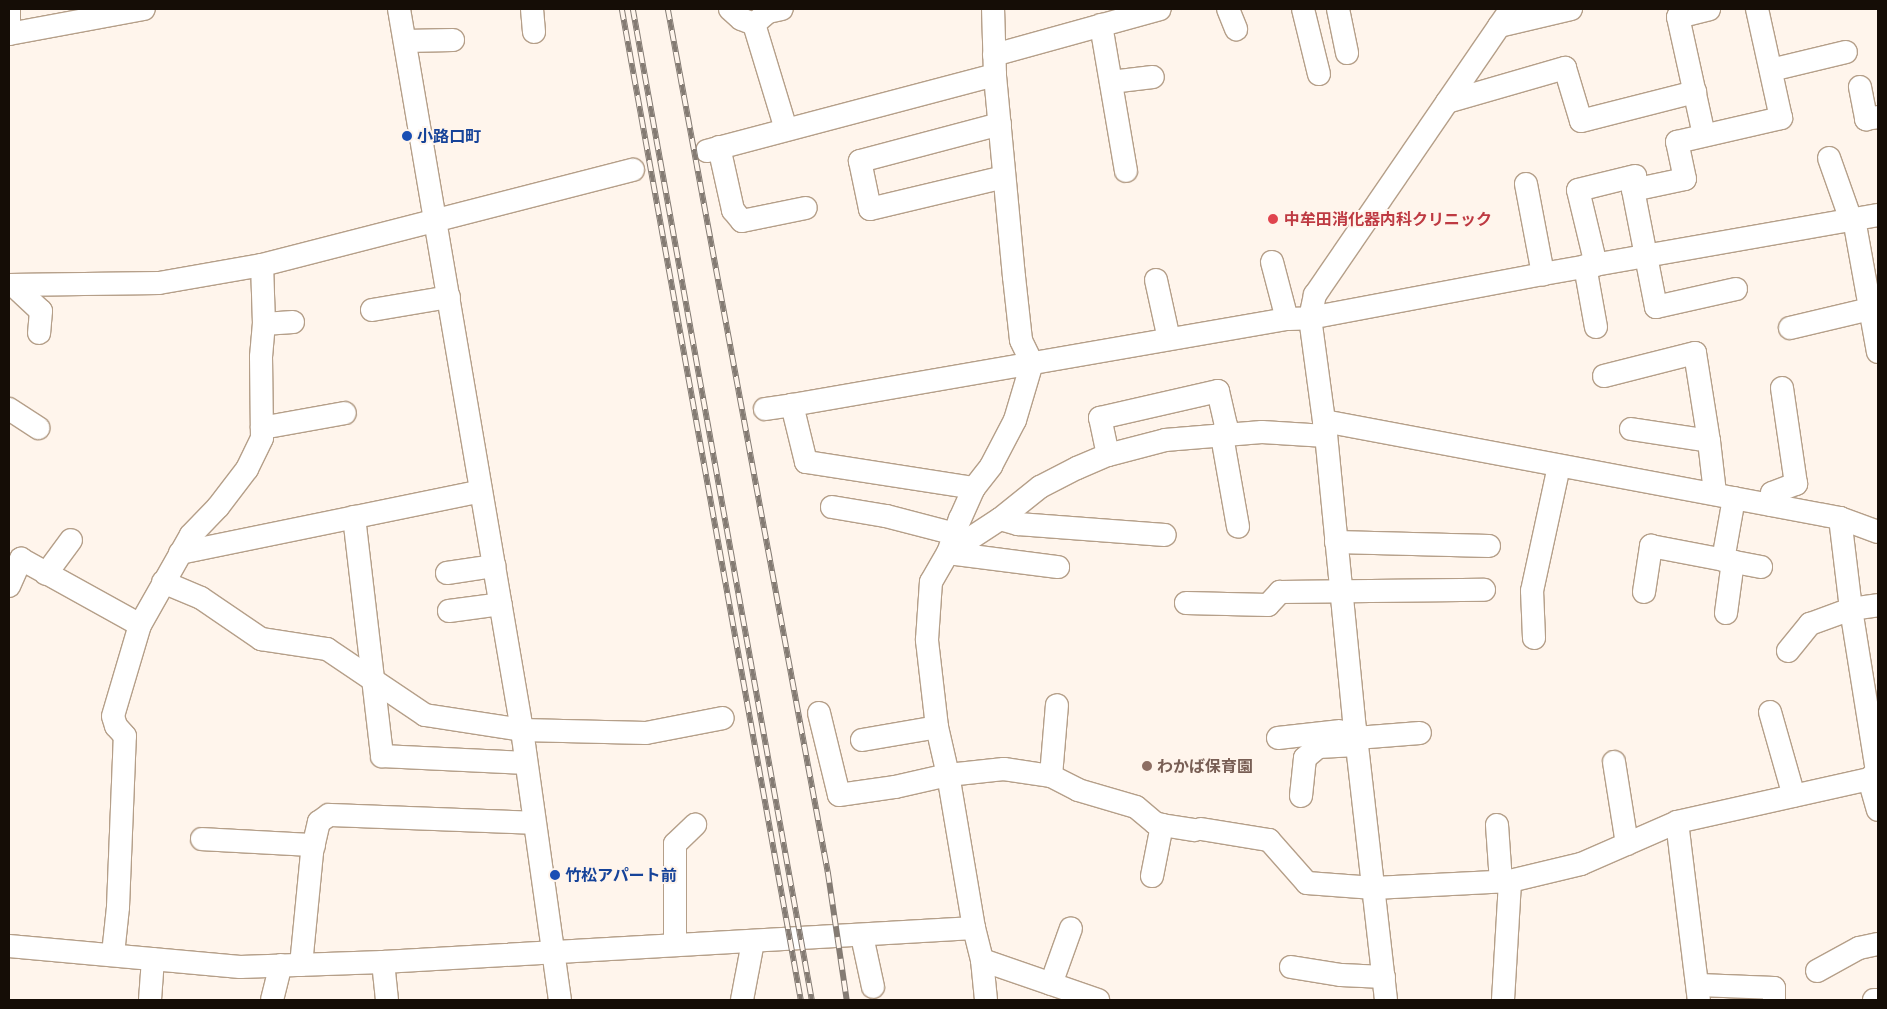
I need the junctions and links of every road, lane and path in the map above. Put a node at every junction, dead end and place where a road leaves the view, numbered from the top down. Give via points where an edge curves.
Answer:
1 (9, 9) edge
2 (144, 9) edge
3 (399, 9) edge
4 (532, 9) edge
5 (730, 9) edge
6 (782, 9) edge
7 (993, 9) edge
8 (1160, 9) edge
9 (1303, 9) edge
10 (1338, 9) edge
11 (1571, 9) edge
12 (1709, 9) edge
13 (1757, 9) edge
14 (1505, 17) edge
15 (754, 24) junction
16 (1101, 25) junction
17 (534, 32) dead end
18 (9, 34) edge
19 (453, 40) dead end
20 (405, 41) junction
21 (1846, 52) dead end
22 (1347, 53) dead end
23 (995, 65) junction
24 (1771, 70) junction
25 (1320, 74) dead end
26 (1153, 77) dead end
27 (1111, 82) junction
28 (1860, 87) dead end
29 (1695, 92) junction
30 (1447, 102) junction
31 (1878, 117) edge
32 (1000, 124) junction
33 (786, 129) junction
34 (1704, 135) junction
35 (1829, 158) dead end
36 (633, 170) dead end
37 (1126, 171) dead end
38 (1635, 176) dead end
39 (1004, 177) junction
40 (1526, 184) dead end
41 (806, 208) dead end
42 (1878, 215) edge
43 (1852, 219) junction
44 (436, 221) junction
45 (1646, 257) junction
46 (1272, 262) dead end
47 (262, 265) junction
48 (1591, 266) junction
49 (1544, 274) junction
50 (1156, 280) dead end
51 (11, 285) edge
52 (1736, 289) dead end
53 (449, 297) junction
54 (1870, 309) junction
55 (372, 310) dead end
56 (1310, 318) junction
57 (1287, 319) junction
58 (293, 322) dead end
59 (264, 324) junction
60 (1596, 327) dead end
61 (1790, 328) dead end
62 (39, 333) dead end
63 (1169, 339) junction
64 (1878, 345) edge
65 (1032, 363) junction
66 (1604, 376) dead end
67 (1782, 388) dead end
68 (792, 405) junction
69 (9, 409) edge
70 (765, 409) dead end
71 (345, 413) dead end
72 (38, 428) dead end
73 (262, 428) junction
74 (1325, 428) junction
75 (1631, 429) dead end
76 (1222, 436) junction
77 (1709, 441) junction
78 (1108, 455) junction
79 (1559, 466) junction
80 (974, 488) junction
81 (482, 491) junction
82 (1724, 496) junction
83 (1771, 505) junction
84 (832, 507) dead end
85 (354, 517) junction
86 (1840, 518) junction
87 (1000, 520) junction
88 (1238, 527) dead end
89 (1878, 532) edge
90 (1165, 535) dead end
91 (71, 540) dead end
92 (1336, 542) junction
93 (952, 544) junction
94 (1489, 546) dead end
95 (180, 553) junction
96 (1728, 561) junction
97 (494, 566) junction
98 (1761, 566) dead end
99 (1058, 567) dead end
100 (12, 568) edge
101 (447, 573) dead end
102 (46, 574) junction
103 (163, 582) junction
104 (1340, 590) junction
105 (1484, 590) dead end
106 (1644, 592) dead end
107 (1186, 603) dead end
108 (501, 604) junction
109 (1878, 605) edge
110 (1851, 608) junction
111 (449, 611) dead end
112 (1726, 613) dead end
113 (140, 625) junction
114 (1534, 638) dead end
115 (1788, 651) dead end
116 (373, 680) junction
117 (1057, 705) dead end
118 (819, 712) dead end
119 (1770, 712) dead end
120 (723, 718) dead end
121 (937, 728) junction
122 (522, 730) junction
123 (1420, 733) dead end
124 (1278, 738) dead end
125 (1356, 738) junction
126 (862, 740) dead end
127 (1614, 762) dead end
128 (526, 763) junction
129 (948, 774) junction
130 (1875, 774) edge
131 (1051, 776) junction
132 (1301, 796) dead end
133 (1794, 796) junction
134 (1878, 810) edge
135 (1677, 822) junction
136 (534, 823) junction
137 (695, 825) dead end
138 (1162, 825) junction
139 (1497, 825) dead end
140 (202, 839) dead end
141 (1627, 844) junction
142 (314, 845) junction
143 (1152, 876) dead end
144 (1506, 881) junction
145 (1374, 888) junction
146 (974, 928) junction
147 (1072, 928) dead end
148 (862, 936) junction
149 (754, 942) junction
150 (675, 944) junction
151 (1878, 944) edge
152 (9, 946) edge
153 (552, 951) junction
154 (113, 954) junction
155 (153, 958) junction
156 (982, 960) junction
157 (384, 962) junction
158 (291, 965) junction
159 (1291, 967) dead end
160 (1817, 971) dead end
161 (1384, 977) junction
162 (1051, 984) junction
163 (873, 987) dead end
164 (1699, 993) edge
165 (150, 1000) edge
166 (272, 1000) edge
167 (387, 1000) edge
168 (560, 1000) edge
169 (742, 1000) edge
170 (986, 1000) edge
171 (1098, 1000) edge
172 (1386, 1000) edge
173 (1504, 1000) edge
174 (1774, 1000) edge
175 (1874, 1000) edge
176 (1878, 1000) edge

1 - 18 street
2 - 18 street
3 - 20 street
4 - 17 street
5 - 15 street via 741,19
6 - 15 street via 768,12
7 - 23 street
8 - 16 street
9 - 25 street
10 - 22 street
11 - 14 street
12 - 29 street via 1678,17
13 - 24 street
14 - 30 street
15 - 33 street
16 - 23 street
16 - 27 street
19 - 20 street
20 - 44 street
21 - 24 street
23 - 32 street
23 - 33 street
24 - 34 street via 1783,127
26 - 27 street
27 - 37 street
28 - 31 street via 1866,119
29 - 30 street via 1581,121 1565,68
29 - 34 street
30 - 56 street via 1315,295
32 - 39 street
32 - 39 street via 860,161 870,209
33 - 41 street via 713,149 733,210 742,221
34 - 45 street via 1677,142 1685,179 1633,190
35 - 43 street
36 - 44 street
38 - 48 street via 1578,190
39 - 65 street via 1021,340
40 - 49 street
42 - 43 street
43 - 45 street
43 - 54 street
44 - 47 street
44 - 53 street
45 - 48 street
45 - 52 street via 1656,307
46 - 57 street
47 - 51 street via 159,283
47 - 59 street
48 - 49 street
48 - 60 street
49 - 56 street
50 - 63 street
51 - 62 street via 41,311
53 - 55 street
53 - 81 street
54 - 61 street
54 - 64 street
56 - 57 street
56 - 74 street
57 - 63 street
58 - 59 street
59 - 73 street
63 - 65 street
65 - 68 street
65 - 80 street via 1015,420
66 - 77 street via 1695,353
67 - 83 street via 1796,484 1772,493
68 - 70 street
68 - 80 street via 806,462
69 - 72 street
71 - 73 street
73 - 95 street via 262,438 247,469 191,535
74 - 76 street
74 - 79 street
74 - 92 street
75 - 77 street
76 - 78 street via 1165,440
76 - 78 street via 1226,425 1218,391 1100,418
76 - 88 street
77 - 82 street
78 - 87 street via 1040,487
79 - 82 street
79 - 114 street via 1532,591
80 - 93 street
81 - 85 street
81 - 97 street
82 - 83 street
82 - 96 street
83 - 86 street
84 - 93 street via 886,516
85 - 95 street
85 - 116 street
86 - 89 street
86 - 110 street
87 - 90 street
87 - 93 street
91 - 102 street
92 - 94 street
92 - 104 street
93 - 99 street
93 - 121 street via 931,582 927,640
95 - 103 street
96 - 98 street
96 - 106 street via 1644,545
96 - 112 street
97 - 101 street
97 - 108 street
100 - 102 street
102 - 113 street
103 - 113 street
103 - 116 street via 201,598 262,639 327,648
104 - 105 street
104 - 107 street via 1280,592 1268,605
104 - 125 street
108 - 111 street
108 - 122 street
109 - 110 street
110 - 115 street via 1810,624
110 - 130 street
113 - 154 street via 113,716 116,726 125,736
116 - 122 street via 425,715
116 - 128 street via 382,756
117 - 131 street
118 - 129 street via 840,795 895,787
119 - 133 street
120 - 122 street via 646,733
121 - 126 street
121 - 129 street
122 - 128 street
123 - 125 street
124 - 125 street
125 - 132 street via 1318,747 1305,758
125 - 145 street
127 - 141 street
128 - 136 street
129 - 131 street via 1004,770
129 - 146 street
130 - 133 street
130 - 134 street
131 - 138 street via 1078,790 1136,807
133 - 135 street
135 - 141 street
135 - 164 street
136 - 142 street via 329,816 319,822
136 - 153 street
137 - 150 street via 675,844
138 - 143 street
138 - 145 street via 1269,840 1307,883
139 - 144 street
140 - 142 street
141 - 144 street via 1581,864
142 - 158 street
144 - 145 street
144 - 173 street
145 - 161 street
146 - 148 street
146 - 156 street
147 - 162 street
148 - 149 street
148 - 163 street
149 - 150 street
149 - 169 street
150 - 153 street
151 - 160 street via 1859,948
152 - 154 street
153 - 157 street
153 - 168 street
154 - 155 street
155 - 158 street via 240,968
155 - 165 street
156 - 162 street
156 - 170 street
157 - 158 street
157 - 167 street
158 - 166 street
159 - 161 street via 1341,975
161 - 172 street
162 - 171 street
164 - 174 street via 1774,988
175 - 176 street

